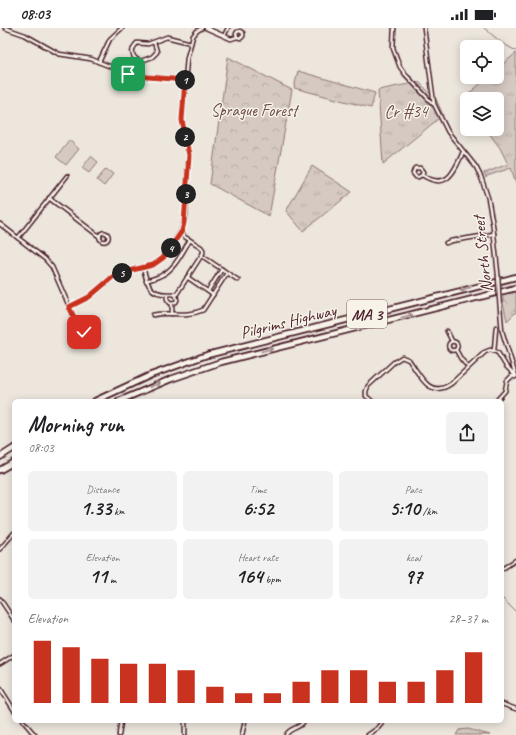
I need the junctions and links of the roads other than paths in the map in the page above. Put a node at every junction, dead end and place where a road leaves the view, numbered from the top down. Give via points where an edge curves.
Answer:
1 (5, 28) edge
2 (122, 28) edge
3 (202, 28) edge
4 (206, 28) edge
5 (228, 28) edge
6 (394, 28) edge
7 (424, 28) edge
8 (224, 36) junction
9 (237, 37) dead end
10 (154, 42) junction
11 (191, 43) junction
12 (99, 62) junction
13 (185, 80) junction
14 (434, 104) junction
15 (464, 152) junction
16 (422, 174) dead end
17 (67, 176) dead end
18 (49, 198) junction
19 (0, 224) edge
20 (180, 234) junction
21 (494, 234) junction
22 (100, 237) dead end
23 (18, 238) junction
24 (190, 240) junction
25 (446, 243) dead end
26 (202, 256) junction
27 (143, 267) junction
28 (222, 269) junction
29 (227, 273) junction
30 (187, 277) junction
31 (516, 277) edge
32 (238, 280) dead end
33 (146, 281) junction
34 (516, 288) edge
35 (208, 291) junction
36 (167, 294) junction
37 (176, 295) junction
38 (213, 295) junction
39 (172, 304) junction
40 (69, 307) junction
41 (172, 314) junction
42 (152, 315) dead end
43 (496, 328) dead end
44 (447, 331) dead end
45 (88, 338) dead end
46 (452, 341) junction
47 (456, 350) junction
48 (494, 351) junction
49 (468, 367) junction
50 (516, 376) edge
51 (98, 399) edge
52 (124, 399) edge
53 (370, 399) edge
54 (498, 399) edge
55 (12, 449) edge
56 (0, 457) edge
57 (12, 463) edge
58 (0, 470) edge
59 (12, 535) edge
60 (0, 549) edge
61 (516, 560) edge
62 (504, 568) edge
63 (0, 599) edge
64 (12, 617) edge
65 (12, 656) edge
66 (0, 664) edge
67 (0, 688) edge
68 (504, 705) edge
69 (12, 707) edge
70 (516, 709) edge
71 (25, 723) edge
72 (121, 723) edge
73 (185, 723) edge
74 (245, 723) edge
75 (303, 723) edge
76 (382, 723) edge
77 (35, 735) edge
78 (119, 735) edge
79 (186, 735) edge
80 (242, 735) edge
81 (286, 735) edge
82 (368, 735) edge

1 - 12 street via 25,35 59,54
2 - 12 street via 110,39
3 - 11 street via 194,33
4 - 8 street
5 - 8 street
6 - 14 street via 394,51 402,71
7 - 14 street
8 - 9 street via 231,39
10 - 10 street via 157,52 152,58 140,61 134,58 132,50 137,44
10 - 11 street via 167,37
11 - 13 street via 187,54
12 - 13 street via 132,75
13 - 20 street via 182,120 189,155 186,215
14 - 15 street, North Street via 448,132
15 - 16 street via 450,178 437,181
15 - 21 street, North Street via 481,177 488,198
17 - 18 street
18 - 22 street
18 - 23 street
19 - 23 street
20 - 24 street
20 - 27 street via 163,258 153,265
21 - 25 street
21 - 50 street, North Street, bridge via 502,331
23 - 40 street via 52,267
24 - 26 street via 203,250
24 - 33 street via 168,271
26 - 28 street
26 - 30 street
27 - 33 street
27 - 40 street via 116,274 89,297
28 - 29 street
28 - 35 street
29 - 32 street
29 - 38 street
30 - 35 street
30 - 37 street
31 -> 51 highway, Pilgrims Highway / MA 3 via 207,355 151,375
33 - 36 street via 153,290
52 -> 34 highway, Pilgrims Highway / MA 3 via 170,379 221,362
35 - 38 street
36 - 37 street
36 - 39 street via 168,302
37 - 39 street via 177,300
38 - 41 street via 203,310 180,315
39 - 41 street
40 - 45 street
41 - 42 street
43 - 48 street
44 - 46 street
46 - 47 street via 458,345
46 - 47 street via 449,347
47 - 49 street
48 - 49 street via 485,352
48 - 50 street
49 - 53 street via 448,386 437,388 424,382 409,360 400,357 367,388 366,396
50 - 54 street via 509,378 505,391
55 - 56 highway
57 - 58 highway
59 - 60 street
61 - 62 street
63 - 64 street
65 - 66 street
67 - 69 street
68 - 70 street
71 - 77 street
72 - 78 street
73 - 79 street
74 - 80 street
75 - 81 street
76 - 82 street

